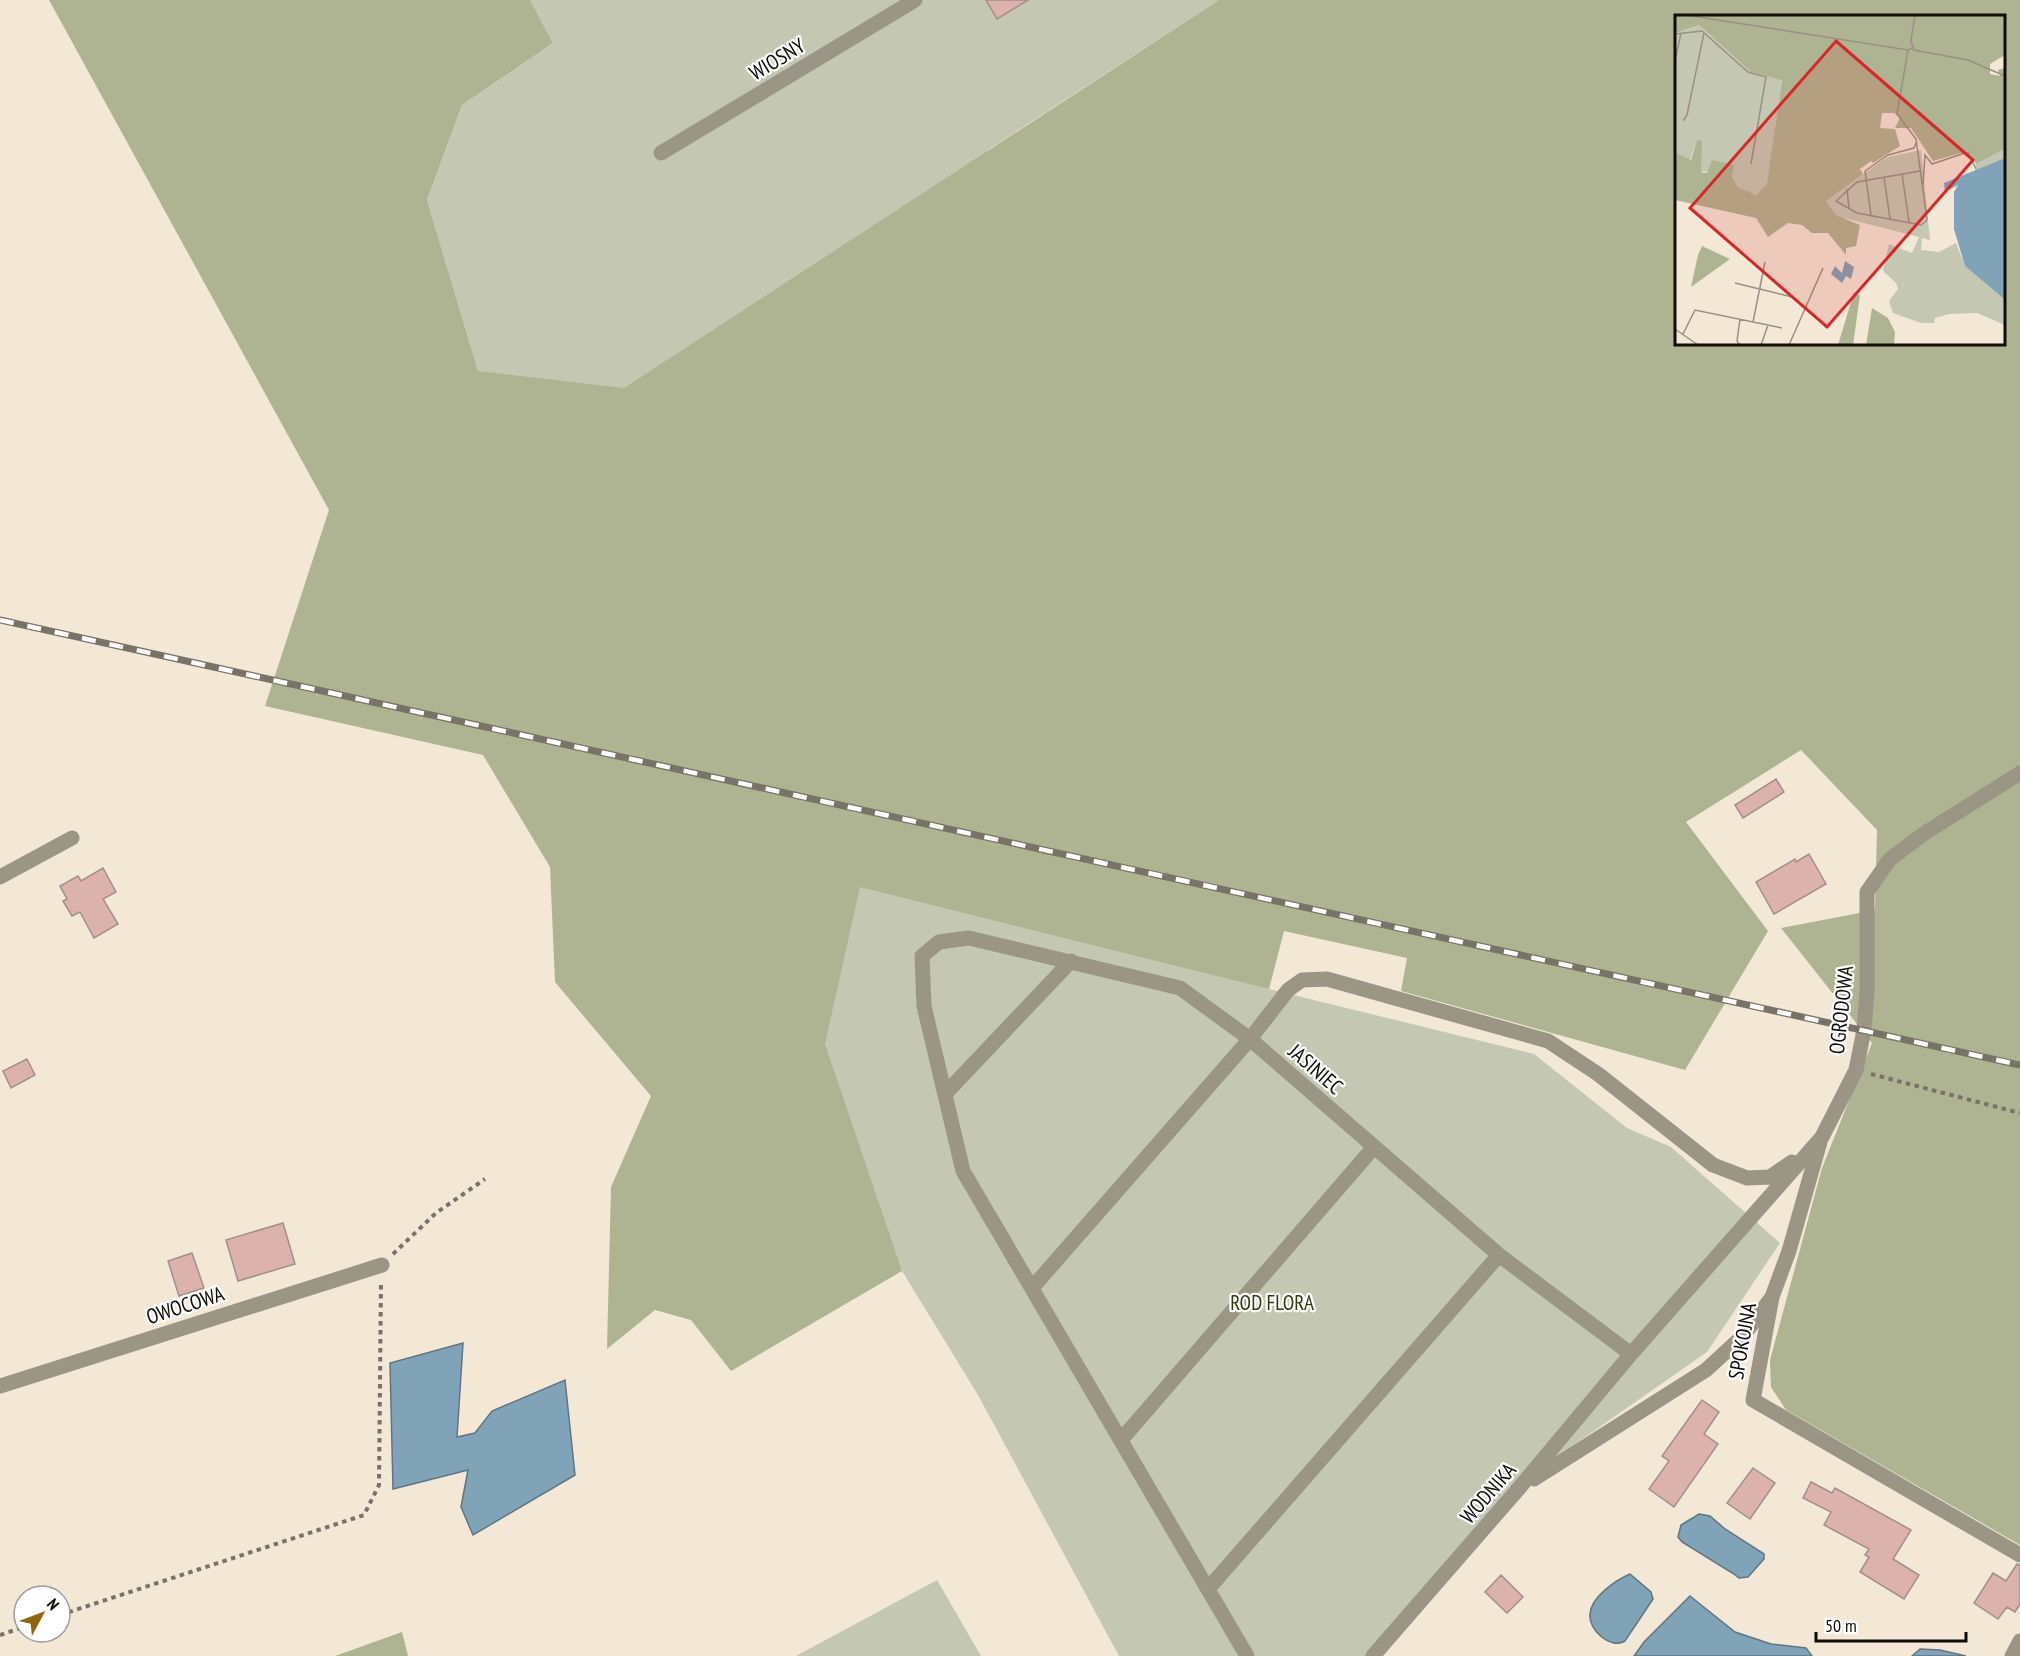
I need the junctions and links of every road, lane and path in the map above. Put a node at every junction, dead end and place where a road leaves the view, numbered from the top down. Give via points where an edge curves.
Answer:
1 (915, 0) edge
2 (661, 153) dead end
3 (2020, 773) edge
4 (72, 838) dead end
5 (0, 877) edge
6 (1071, 961) junction
7 (1250, 1039) junction
8 (1856, 1070) junction
9 (945, 1094) junction
10 (2020, 1113) edge
11 (1822, 1137) junction
12 (1374, 1147) junction
13 (485, 1179) dead end
14 (1500, 1255) junction
15 (382, 1265) junction
16 (1032, 1288) junction
17 (1772, 1297) junction
18 (1631, 1354) junction
19 (0, 1386) edge
20 (1121, 1440) junction
21 (1520, 1487) junction
22 (2020, 1555) edge
23 (1208, 1589) junction
24 (72, 1611) edge
25 (2020, 1641) edge
26 (1247, 1656) edge
27 (1373, 1656) edge
28 (2012, 1656) edge

1 - 2 street, WIOSNY
3 - 8 street, OGRODOWA via 1890,859 1867,892 1867,992
4 - 5 street
6 - 7 street, JASINIEC via 1180,988
6 - 9 street
6 - 9 street, JASINIEC via 969,938 939,942 922,957 924,1006
7 - 11 street via 1288,990 1302,980 1327,979 1548,1041 1598,1074 1713,1165 1747,1178 1770,1177
7 - 12 street, JASINIEC
7 - 16 street
8 - 10 path
8 - 11 street, OGRODOWA
9 - 16 street via 963,1171
11 - 17 street
11 - 18 street, OGRODOWA
12 - 14 street, JASINIEC
12 - 20 street
13 - 15 path via 436,1213
14 - 18 street, JASINIEC
14 - 23 street
15 - 19 street, OWOCOWA
15 - 24 path via 379,1485 364,1515
16 - 20 street
17 - 21 street, SPOKOJNA via 1743,1336 1706,1370
17 - 22 street, SPOKOJNA via 1753,1400
18 - 21 street, WODNIKA
20 - 23 street
21 - 27 street, WODNIKA
23 - 26 street
25 - 28 street

